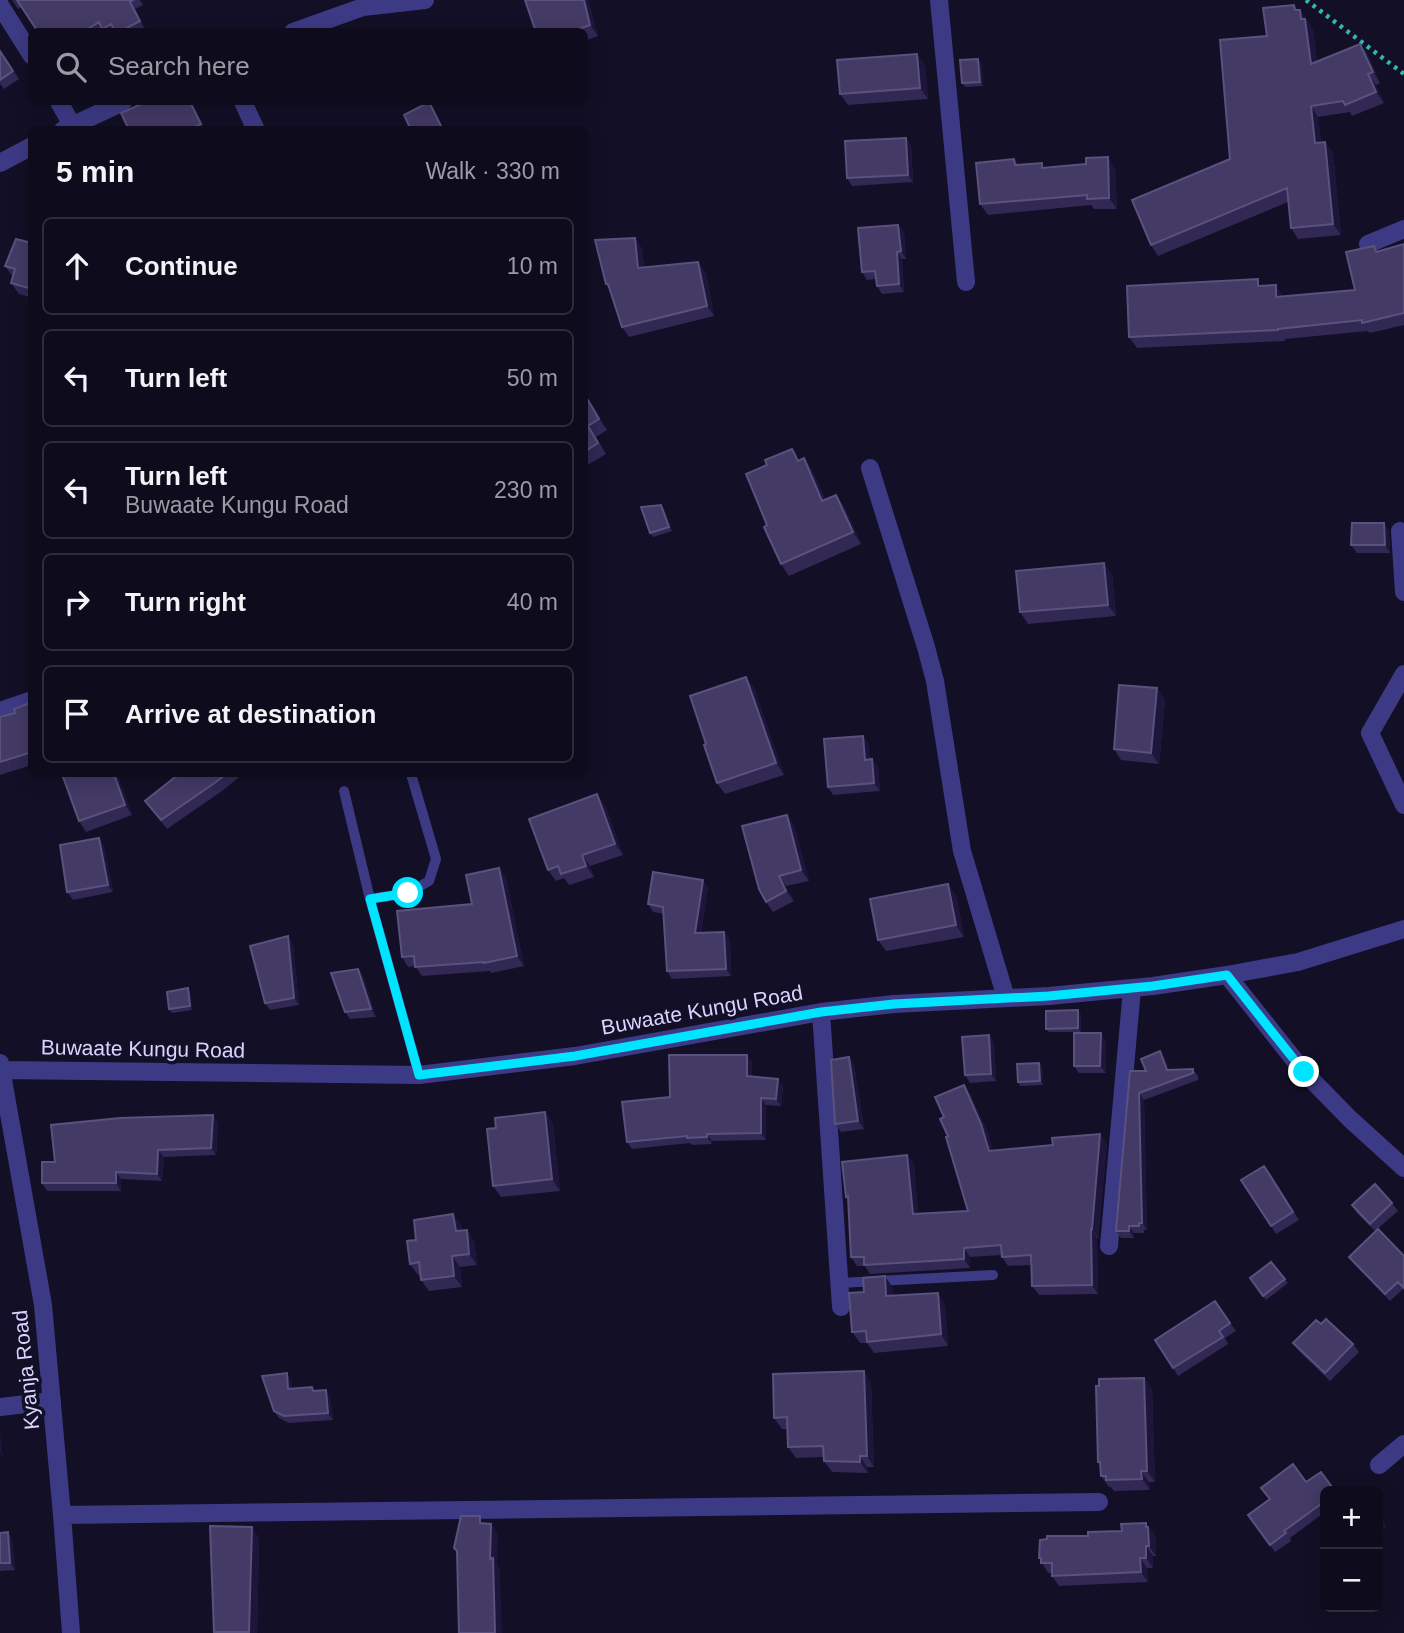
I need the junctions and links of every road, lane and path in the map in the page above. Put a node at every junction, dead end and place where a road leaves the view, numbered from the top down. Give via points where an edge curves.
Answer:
1 (425, 0) edge
2 (939, 0) edge
3 (1306, 0) edge
4 (362, 4) edge
5 (0, 5) edge
6 (303, 28) edge
7 (28, 50) edge
8 (1404, 74) edge
9 (60, 105) edge
10 (116, 105) edge
11 (244, 105) edge
12 (67, 126) edge
13 (69, 126) edge
14 (254, 126) edge
15 (28, 148) edge
16 (0, 163) edge
17 (1404, 229) edge
18 (1368, 244) edge
19 (966, 282) dead end
20 (870, 467) dead end
21 (1400, 531) dead end
22 (1404, 592) edge
23 (1404, 674) edge
24 (28, 701) edge
25 (0, 711) edge
26 (412, 777) edge
27 (344, 791) dead end
28 (1404, 805) edge
29 (370, 899) junction
30 (1404, 929) edge
31 (1227, 975) junction
32 (1132, 989) junction
33 (1006, 998) junction
34 (821, 1012) junction
35 (1, 1067) edge
36 (419, 1075) junction
37 (1404, 1168) edge
38 (1109, 1246) dead end
39 (993, 1275) dead end
40 (839, 1283) junction
41 (841, 1307) dead end
42 (52, 1401) junction
43 (0, 1407) edge
44 (1404, 1444) edge
45 (1379, 1465) dead end
46 (1099, 1502) dead end
47 (62, 1515) junction
48 (71, 1633) edge

1 - 4 street
2 - 19 street
3 - 8 path
4 - 6 street
5 - 7 street
9 - 12 street
10 - 13 street
11 - 14 street
15 - 16 street
17 - 18 street
20 - 33 street via 935,681 962,851
21 - 22 street
23 - 28 street via 1370,733
24 - 25 street
26 - 29 lane via 436,859 429,881 408,893
27 - 29 lane
29 - 36 lane
30 - 31 street, Buwaate Kungu Road via 1298,962
31 - 32 street, Buwaate Kungu Road
31 - 37 street via 1304,1072
32 - 33 street, Buwaate Kungu Road
32 - 38 street
33 - 34 street, Buwaate Kungu Road
34 - 36 street, Buwaate Kungu Road via 575,1056
34 - 40 street
35 - 36 street, Buwaate Kungu Road
35 - 42 street, Kyanja Road via 43,1305
39 - 40 lane
40 - 41 street
42 - 43 street
42 - 47 street, Kyanja Road
44 - 45 street
46 - 47 street
47 - 48 street, Kyanja Road

